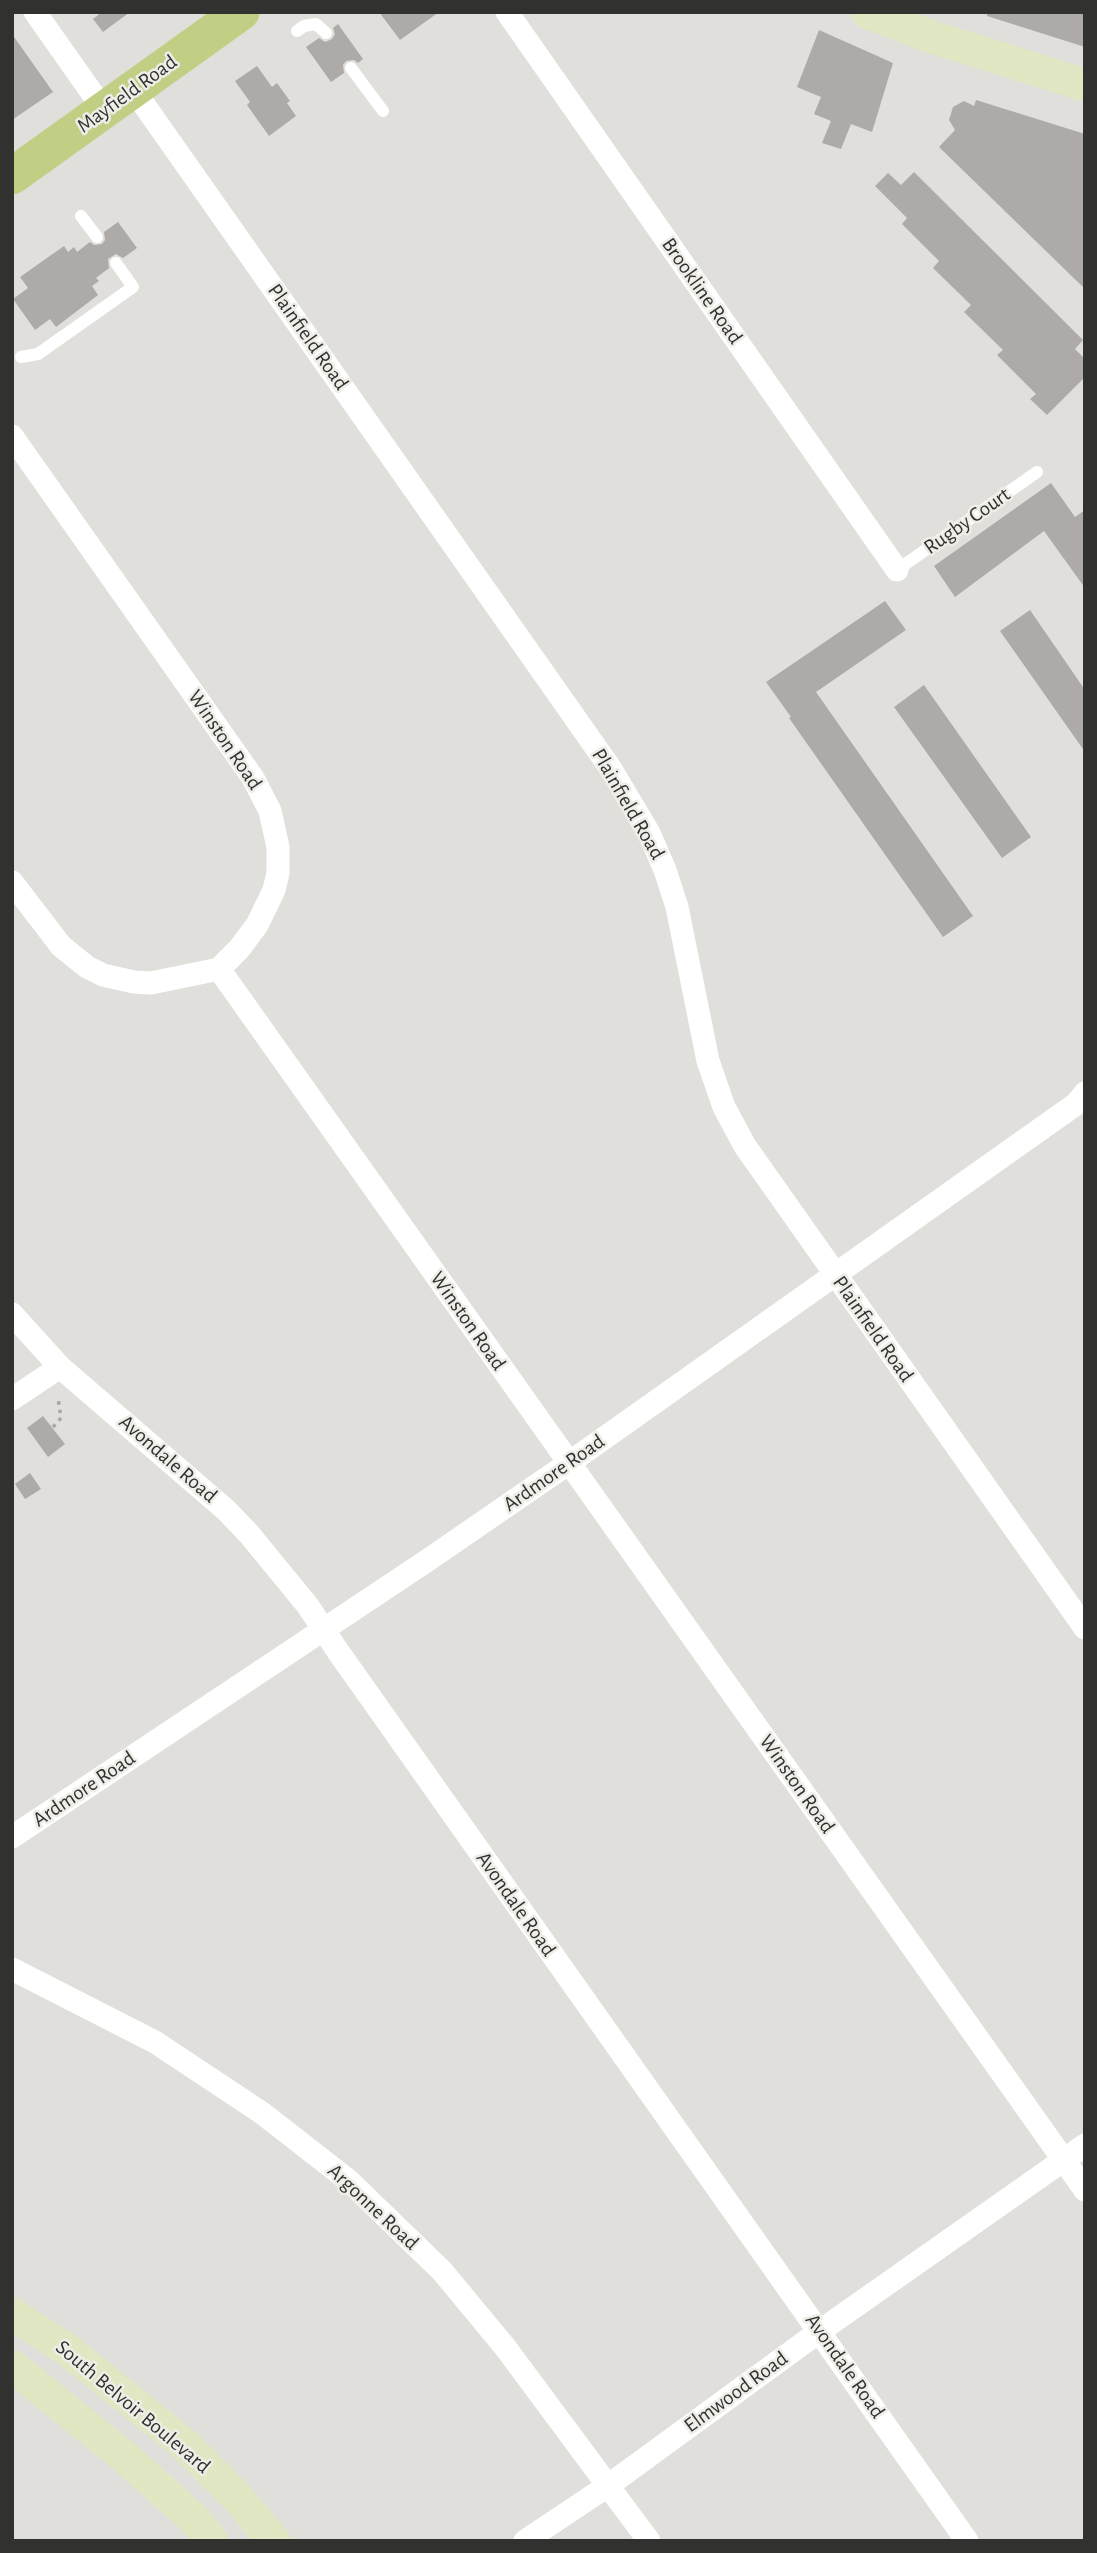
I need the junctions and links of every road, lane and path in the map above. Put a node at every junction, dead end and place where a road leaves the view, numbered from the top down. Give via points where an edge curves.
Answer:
1 (35, 12) edge
2 (241, 12) edge
3 (507, 12) edge
4 (867, 12) edge
5 (297, 31) dead end
6 (326, 33) dead end
7 (351, 68) dead end
8 (1085, 85) edge
9 (133, 89) junction
10 (104, 110) junction
11 (383, 111) dead end
12 (12, 176) edge
13 (81, 216) dead end
14 (97, 237) dead end
15 (116, 263) dead end
16 (21, 357) dead end
17 (12, 436) edge
18 (1037, 472) dead end
19 (897, 569) joint
20 (12, 881) edge
21 (219, 969) junction
22 (1085, 1093) edge
23 (835, 1276) junction
24 (12, 1314) edge
25 (60, 1367) junction
26 (58, 1398) dead end
27 (12, 1399) edge
28 (53, 1427) dead end
29 (569, 1463) junction
30 (1085, 1628) edge
31 (323, 1630) junction
32 (12, 1837) edge
33 (12, 1969) edge
34 (1085, 2146) edge
35 (1064, 2160) junction
36 (1085, 2189) edge
37 (12, 2314) edge
38 (820, 2331) junction
39 (12, 2366) edge
40 (608, 2484) junction
41 (212, 2541) edge
42 (274, 2541) edge
43 (525, 2541) edge
44 (649, 2541) edge
45 (967, 2541) edge

1 - 10 street
2 - 9 main road, Mayfield Road
3 - 19 street, Brookline Road
4 - 8 street
5 - 6 lane via 316,24
7 - 11 lane
9 - 10 main road, Mayfield Road
9 - 23 street, Plainfield Road via 606,762 649,834 677,907 708,1061 724,1107 745,1146
10 - 12 main road, Mayfield Road
13 - 14 lane
15 - 16 lane via 133,286 38,354
17 - 21 street, Winston Road via 253,778 270,811 278,847 274,890 257,925
18 - 19 lane, Rugby Court
20 - 21 street via 61,946 103,975 151,983
21 - 29 street, Winston Road
22 - 23 street, Ardmore Road via 1076,1104
23 - 29 street, Ardmore Road
23 - 30 street, Plainfield Road
24 - 25 street, Avondale Road
25 - 27 street
25 - 31 street, Avondale Road via 226,1510 287,1579
26 - 28 path via 61,1418
29 - 31 street, Ardmore Road
29 - 35 street, Winston Road
31 - 32 street, Ardmore Road
31 - 38 street, Avondale Road
33 - 40 street, Argonne Road via 155,2042 262,2113 348,2180 442,2271
34 - 35 street, Elmwood Road
35 - 36 street, Winston Road
35 - 38 street, Elmwood Road
37 - 42 street, South Belvoir Boulevard via 69,2351 184,2444
38 - 40 street, Elmwood Road
38 - 45 street, Avondale Road
39 - 41 street, South Belvoir Boulevard via 127,2458
40 - 43 street, Elmwood Road
40 - 44 street, Argonne Road

